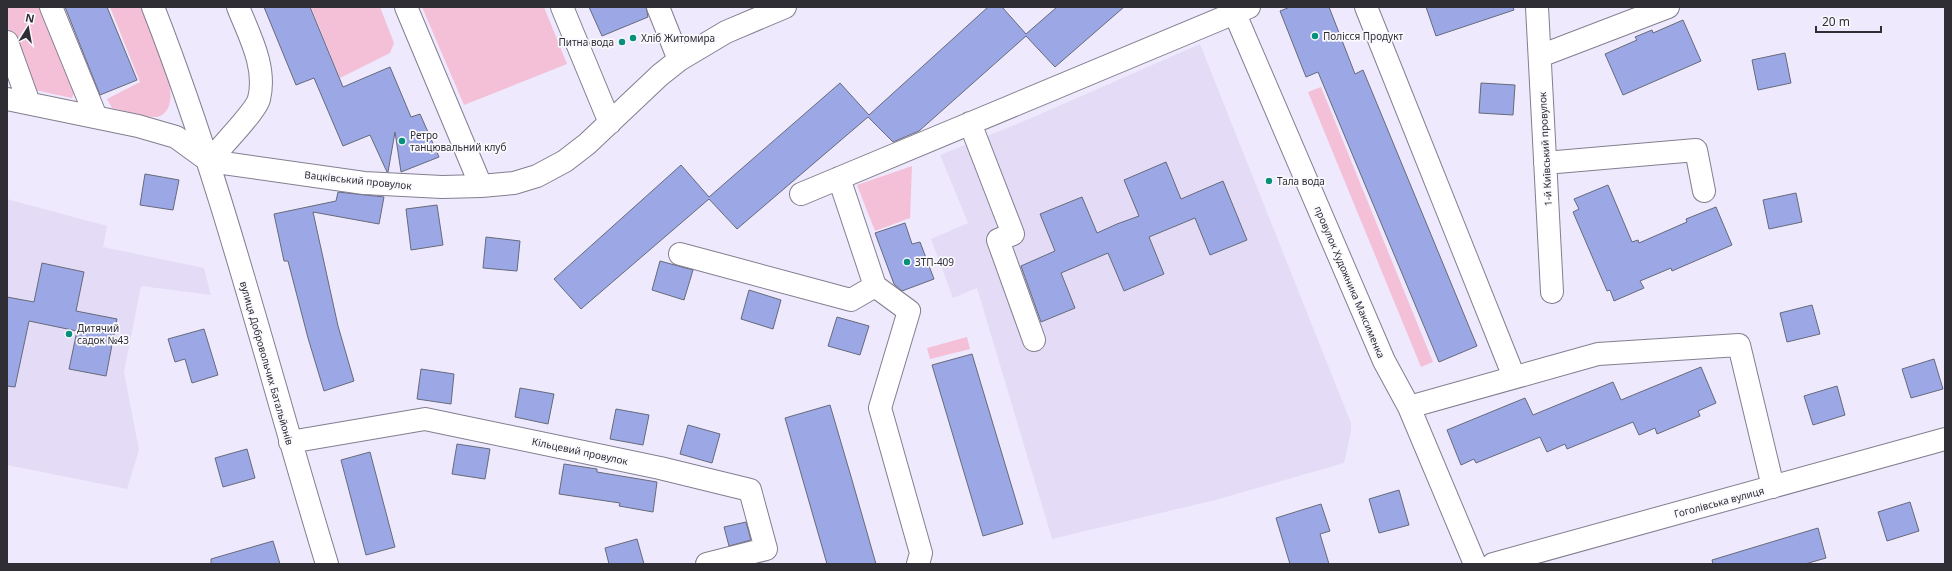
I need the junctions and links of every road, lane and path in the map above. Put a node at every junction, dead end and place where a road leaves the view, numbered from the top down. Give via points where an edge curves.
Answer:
1 (51, 7) edge
2 (153, 7) edge
3 (238, 7) edge
4 (406, 7) edge
5 (562, 7) edge
6 (658, 7) edge
7 (785, 7) edge
8 (1366, 7) edge
9 (1537, 7) edge
10 (1668, 7) edge
11 (1238, 9) edge
12 (7, 42) edge
13 (1540, 56) junction
14 (679, 60) junction
15 (7, 99) edge
16 (29, 103) junction
17 (96, 118) junction
18 (610, 123) junction
19 (970, 123) junction
20 (209, 161) junction
21 (1545, 163) junction
22 (839, 178) junction
23 (481, 186) junction
24 (1704, 191) dead end
25 (801, 194) dead end
26 (680, 254) dead end
27 (875, 286) junction
28 (1552, 292) dead end
29 (1034, 340) dead end
30 (1514, 377) junction
31 (1409, 407) junction
32 (1945, 439) edge
33 (290, 442) junction
34 (1773, 487) junction
35 (327, 564) edge
36 (707, 564) edge
37 (918, 564) edge
38 (1475, 564) edge
39 (1493, 564) edge

1 - 17 street
2 - 20 street, вулиця Добровольчих Батальйонів
3 - 20 street via 259,62 259,100
4 - 23 street
5 - 18 street
6 - 14 street
7 - 14 street, Вацківський провулок via 726,32
8 - 30 street
9 - 13 street, 1-й Київський провулок
10 - 13 street
11 - 19 street
11 - 31 street, провулок Художника Максименка via 1381,354
12 - 16 street
13 - 21 street, 1-й Київський провулок
14 - 18 street, Вацківський провулок
15 - 16 street, Вацківський провулок
16 - 17 street, Вацківський провулок
17 - 20 street, Вацківський провулок via 138,126 176,138
18 - 23 street, Вацківський провулок via 565,161 537,176 514,183
19 - 22 street
19 - 29 street via 1013,234 998,240
20 - 23 street, Вацківський провулок via 364,183 417,187
20 - 33 street, вулиця Добровольчих Батальйонів
21 - 24 street via 1696,150
21 - 28 street, 1-й Київський провулок
22 - 25 street
22 - 27 street
26 - 27 street via 851,300
27 - 37 street via 909,312 880,408 921,553
30 - 31 street
30 - 34 street via 1598,354 1739,345
31 - 38 street, провулок Художника Максименка
32 - 34 street, Гоголівська вулиця
33 - 35 street, вулиця Добровольчих Батальйонів
33 - 36 street, Кільцевий провулок via 425,419 660,468 750,490 766,549
34 - 39 street, Гоголівська вулиця

